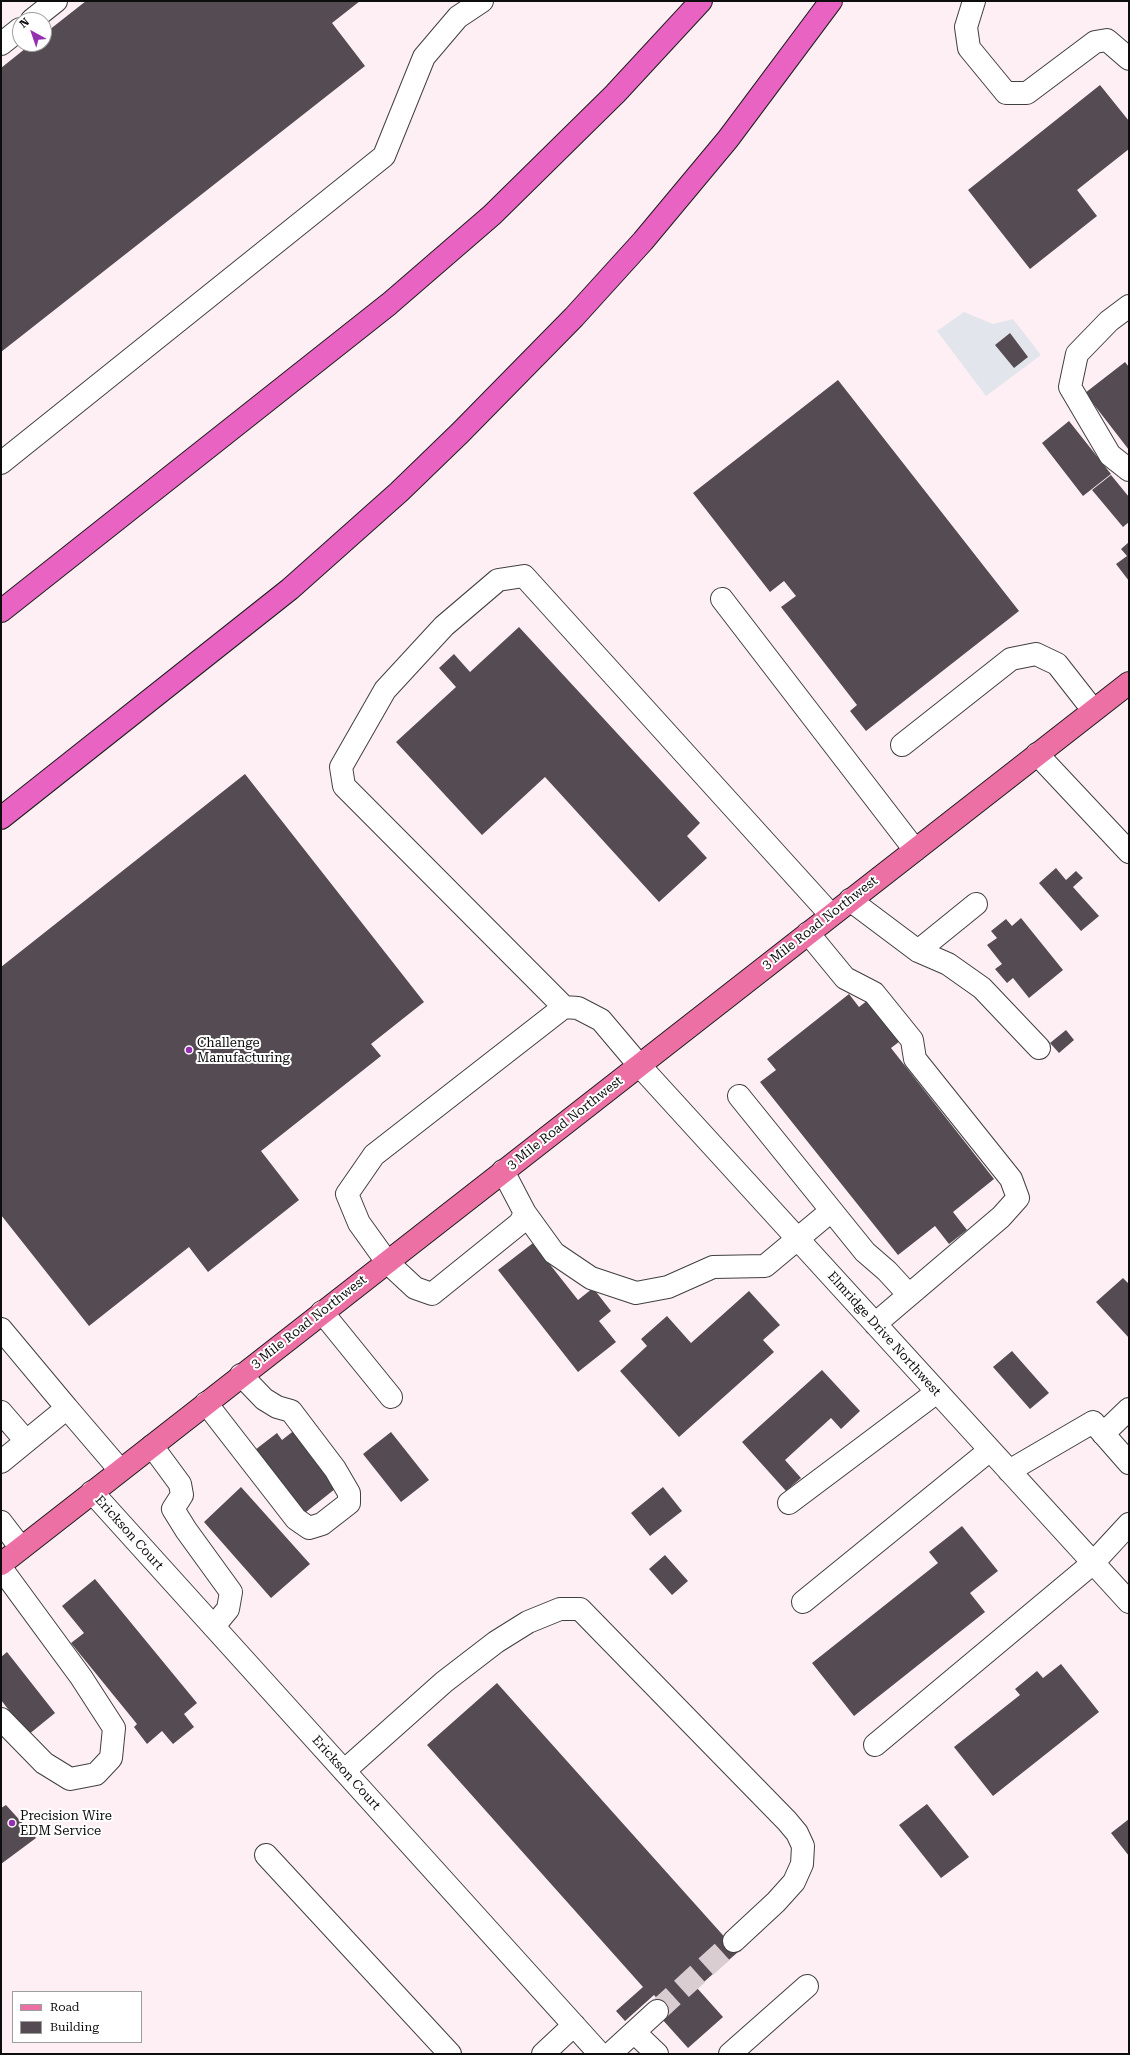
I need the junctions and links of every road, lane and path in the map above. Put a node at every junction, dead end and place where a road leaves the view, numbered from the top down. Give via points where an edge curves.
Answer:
1 (56, 1) edge
2 (482, 1) edge
3 (701, 1) edge
4 (831, 1) edge
5 (974, 1) edge
6 (42, 12) edge
7 (12, 36) edge
8 (1, 44) edge
9 (1129, 59) edge
10 (1129, 306) edge
11 (1, 463) edge
12 (1129, 470) edge
13 (722, 599) dead end
14 (1, 611) edge
15 (1129, 683) edge
16 (1094, 710) junction
17 (902, 746) dead end
18 (1037, 754) junction
19 (1, 818) edge
20 (915, 850) junction
21 (1129, 852) edge
22 (850, 900) junction
23 (976, 904) dead end
24 (831, 915) junction
25 (808, 933) junction
26 (918, 951) junction
27 (564, 1007) junction
28 (1039, 1048) dead end
29 (639, 1065) junction
30 (739, 1096) dead end
31 (503, 1171) junction
32 (831, 1211) junction
33 (525, 1213) junction
34 (797, 1238) junction
35 (387, 1262) junction
36 (910, 1295) junction
37 (322, 1312) junction
38 (875, 1324) junction
39 (1, 1329) edge
40 (241, 1375) junction
41 (938, 1392) junction
42 (391, 1397) dead end
43 (206, 1403) junction
44 (67, 1408) junction
45 (1129, 1410) edge
46 (1, 1412) edge
47 (1103, 1434) junction
48 (26, 1441) junction
49 (152, 1446) junction
50 (990, 1450) junction
51 (1, 1462) edge
52 (1129, 1463) edge
53 (120, 1470) junction
54 (1009, 1471) junction
55 (92, 1492) junction
56 (789, 1503) dead end
57 (1, 1522) edge
58 (1129, 1524) edge
59 (21, 1548) junction
60 (1093, 1562) junction
61 (1, 1564) edge
62 (1, 1568) edge
63 (803, 1602) dead end
64 (1129, 1602) edge
65 (214, 1626) junction
66 (1, 1719) edge
67 (875, 1745) dead end
68 (344, 1771) junction
69 (266, 1855) dead end
70 (734, 1941) tunnel mouth
71 (807, 1986) dead end
72 (657, 2011) tunnel mouth
73 (574, 2025) junction
74 (634, 2032) junction
75 (450, 2054) edge
76 (543, 2054) edge
77 (600, 2054) edge
78 (610, 2054) edge
79 (657, 2054) edge
80 (730, 2054) edge

1 - 6 street
2 - 11 street via 458,17 424,57 384,156
3 - 14 highway via 615,94 492,215 389,304
4 - 19 highway via 728,139 648,236 460,433 399,492 290,589
5 - 9 street via 966,27 969,48 1006,93 1027,93 1095,42 1107,40
7 - 8 street
10 - 12 street via 1109,320 1077,354 1070,387 1110,455
13 - 20 street
15 - 16 main road, 3 Mile Road Northwest
16 - 17 street via 1056,664 1036,654 1011,659
16 - 18 main road, 3 Mile Road Northwest
18 - 20 main road, 3 Mile Road Northwest
18 - 21 street
20 - 22 main road, 3 Mile Road Northwest
22 - 24 main road, 3 Mile Road Northwest
22 - 26 street
23 - 26 street
24 - 25 main road, 3 Mile Road Northwest
24 - 27 street via 524,576 498,580 444,626 385,690 341,767 344,786
25 - 29 main road, 3 Mile Road Northwest
25 - 36 street via 845,978 874,993 912,1040 915,1059 1010,1179 1018,1198 1001,1217
26 - 28 street via 948,964 982,988
27 - 29 street, Elmridge Drive Northwest via 578,1008 601,1020
27 - 35 street via 374,1155 347,1194 359,1223
29 - 31 main road, 3 Mile Road Northwest
29 - 34 street, Elmridge Drive Northwest
30 - 32 street
31 - 33 street
31 - 35 main road, 3 Mile Road Northwest
32 - 34 street
32 - 36 street via 865,1252
33 - 34 street via 554,1253 591,1278 636,1294 668,1286 713,1267 765,1266
33 - 35 street via 520,1223 432,1294 415,1288
34 - 38 street, Elmridge Drive Northwest
35 - 37 main road, 3 Mile Road Northwest
36 - 38 street
37 - 40 main road, 3 Mile Road Northwest
37 - 42 street
38 - 41 street, Elmridge Drive Northwest
39 - 44 street
40 - 43 main road, 3 Mile Road Northwest
40 - 43 street via 264,1399 277,1407 291,1411 338,1475 349,1493 349,1503 322,1524 309,1528 296,1520
41 - 50 street, Elmridge Drive Northwest
41 - 56 street
43 - 49 main road, 3 Mile Road Northwest
44 - 48 street
44 - 53 street
45 - 47 street
46 - 48 street
47 - 52 street
47 - 54 street via 1093,1422
48 - 51 street
49 - 53 main road, 3 Mile Road Northwest
49 - 65 street via 180,1484 182,1495 173,1509 231,1592 228,1609
50 - 54 street, Elmridge Drive Northwest
50 - 63 street
53 - 55 main road, 3 Mile Road Northwest
54 - 60 street, Elmridge Drive Northwest
55 - 59 main road, 3 Mile Road Northwest
55 - 65 street, Erickson Court
57 - 59 street
58 - 60 street
59 - 61 main road, 3 Mile Road Northwest
60 - 64 street, Elmridge Drive Northwest
60 - 67 street
62 - 66 street via 81,1677 114,1728 111,1758 96,1774 70,1779 44,1763
65 - 68 street, Erickson Court
68 - 70 street via 444,1682 496,1642 528,1622 560,1609 580,1609 797,1833 803,1846 802,1864 794,1882
68 - 73 street, Erickson Court
69 - 75 street
71 - 80 street
72 - 74 street
73 - 76 street
73 - 77 street, Erickson Court
74 - 78 street
74 - 79 street

